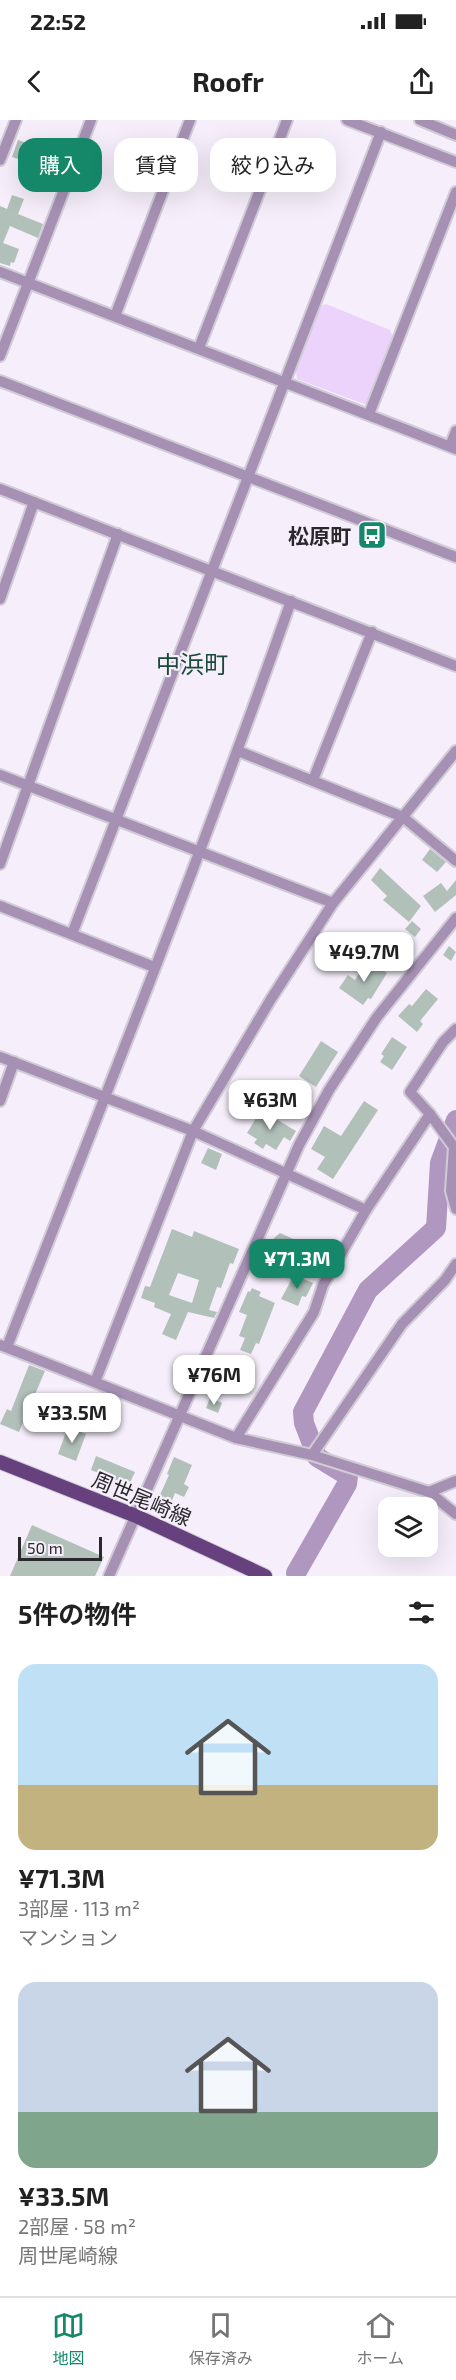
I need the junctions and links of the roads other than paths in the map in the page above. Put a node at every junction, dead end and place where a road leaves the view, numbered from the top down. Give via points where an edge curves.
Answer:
1 (14, 120) edge
2 (91, 120) edge
3 (190, 120) edge
4 (287, 120) edge
5 (346, 120) edge
6 (420, 120) edge
7 (381, 132) junction
8 (456, 135) edge
9 (0, 160) edge
10 (456, 162) edge
11 (456, 192) edge
12 (0, 272) edge
13 (28, 284) junction
14 (116, 316) junction
15 (199, 348) junction
16 (0, 356) edge
17 (0, 381) edge
18 (285, 382) junction
19 (369, 414) junction
20 (456, 431) edge
21 (453, 448) edge
22 (247, 475) junction
23 (0, 489) edge
24 (34, 502) junction
25 (118, 534) junction
26 (456, 557) edge
27 (210, 571) junction
28 (0, 599) edge
29 (291, 601) junction
30 (372, 632) junction
31 (456, 666) edge
32 (238, 751) junction
33 (456, 751) edge
34 (0, 775) edge
35 (313, 780) junction
36 (30, 786) junction
37 (403, 818) junction
38 (115, 819) junction
39 (201, 852) junction
40 (456, 861) edge
41 (0, 864) edge
42 (333, 903) junction
43 (0, 906) edge
44 (456, 918) edge
45 (72, 934) junction
46 (154, 967) junction
47 (456, 1029) edge
48 (0, 1057) edge
49 (14, 1062) junction
50 (105, 1097) junction
51 (0, 1101) edge
52 (430, 1114) junction
53 (194, 1131) junction
54 (455, 1146) edge
55 (286, 1173) junction
56 (456, 1209) edge
57 (366, 1210) junction
58 (456, 1264) edge
59 (3, 1346) edge
60 (95, 1382) junction
61 (180, 1416) junction
62 (236, 1437) junction
63 (312, 1455) junction
64 (0, 1462) edge
65 (456, 1481) edge
66 (429, 1492) junction
67 (456, 1514) edge
68 (136, 1516) junction
69 (109, 1576) edge
70 (265, 1576) edge

1 - 9 street
2 - 13 street
3 - 14 street
4 - 15 street
5 - 7 street
6 - 8 street
7 - 10 street
7 - 18 street
11 - 19 street
12 - 13 street
13 - 14 street
13 - 16 street
14 - 15 street
15 - 18 street
17 - 22 street
18 - 19 street
18 - 22 street
19 - 21 street
20 - 21 street
22 - 26 street
22 - 27 street
23 - 24 street
24 - 25 street
24 - 28 street
25 - 27 street
25 - 36 street
27 - 29 street
27 - 38 street
29 - 30 street
29 - 32 street
30 - 31 street
30 - 35 street
32 - 35 street
32 - 39 street
33 - 37 street
34 - 36 street
35 - 37 street
36 - 38 street
36 - 41 street
37 - 40 street
37 - 42 street
38 - 39 street
38 - 45 street
39 - 42 street
39 - 46 street
42 - 53 street
43 - 45 street
44 - 55 street via 377,1017 329,1090
45 - 46 street
46 - 50 street
47 - 52 street via 410,1092
48 - 49 street
49 - 50 street
49 - 51 street
50 - 53 street
50 - 59 street
52 - 54 street
52 - 57 street
53 - 55 street
53 - 60 street
54 - 56 street via 451,1191
55 - 57 street
55 - 61 street
57 - 62 street via 323,1285 314,1312
58 - 63 street via 402,1324
59 - 60 street
60 - 61 street
61 - 62 street
61 - 68 street
62 - 63 street
63 - 66 street
64 - 68 main road, 周世尾崎線
65 - 66 street
66 - 67 street
68 - 69 street
68 - 70 main road, 周世尾崎線

